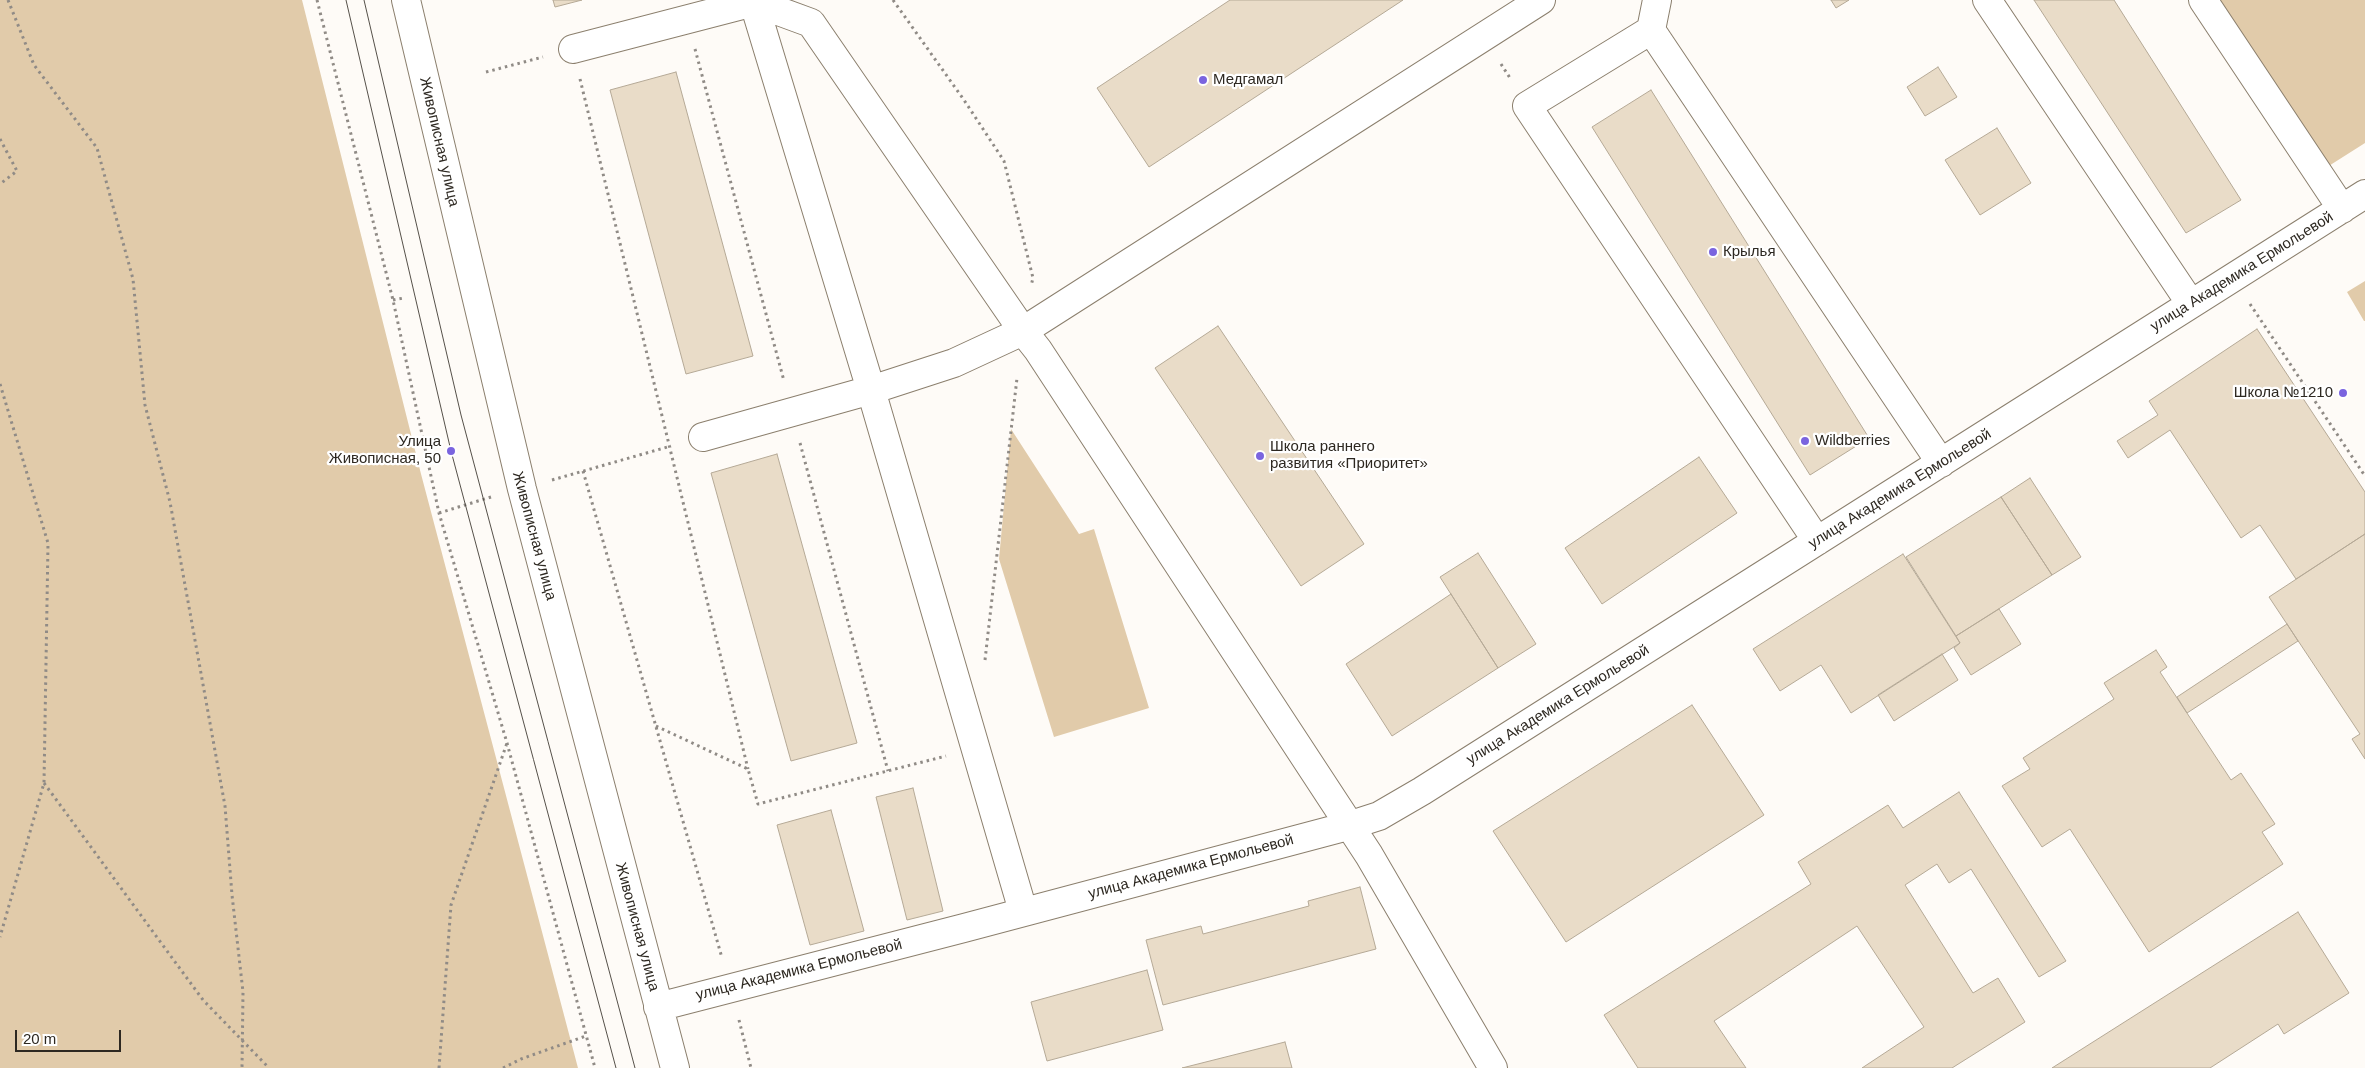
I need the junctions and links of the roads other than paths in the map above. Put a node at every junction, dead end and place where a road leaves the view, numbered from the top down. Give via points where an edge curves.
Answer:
1 (406, 0) edge
2 (1542, 0) edge
3 (1657, 0) edge
4 (1987, 0) edge
5 (2203, 0) edge
6 (754, 1) edge
7 (1651, 30) junction
8 (573, 49) road end
9 (2365, 194) edge
10 (2342, 209) junction
11 (2191, 304) junction
12 (1023, 331) junction
13 (871, 390) junction
14 (703, 437) road end
15 (1941, 463) junction
16 (1817, 541) junction
17 (1348, 826) junction
18 (1023, 912) junction
19 (658, 1007) junction
20 (675, 1068) edge
21 (1493, 1068) edge

1 - 19 street, Живописная улица via 522,489
2 - 12 street
3 - 7 street
4 - 11 street
5 - 10 street
6 - 8 street
6 - 12 street via 811,23
6 - 13 street
7 - 15 street
7 - 16 street via 1527,106
9 - 10 street, улица Академика Ермольевой
10 - 11 street, улица Академика Ермольевой
11 - 15 street, улица Академика Ермольевой
12 - 13 street via 954,363
12 - 17 street
13 - 14 street
13 - 18 street
15 - 16 street, улица Академика Ермольевой
16 - 17 street, улица Академика Ермольевой via 1422,791 1379,816
17 - 18 street, улица Академика Ермольевой
17 - 21 street via 1369,855
18 - 19 street, улица Академика Ермольевой
19 - 20 street, Живописная улица

